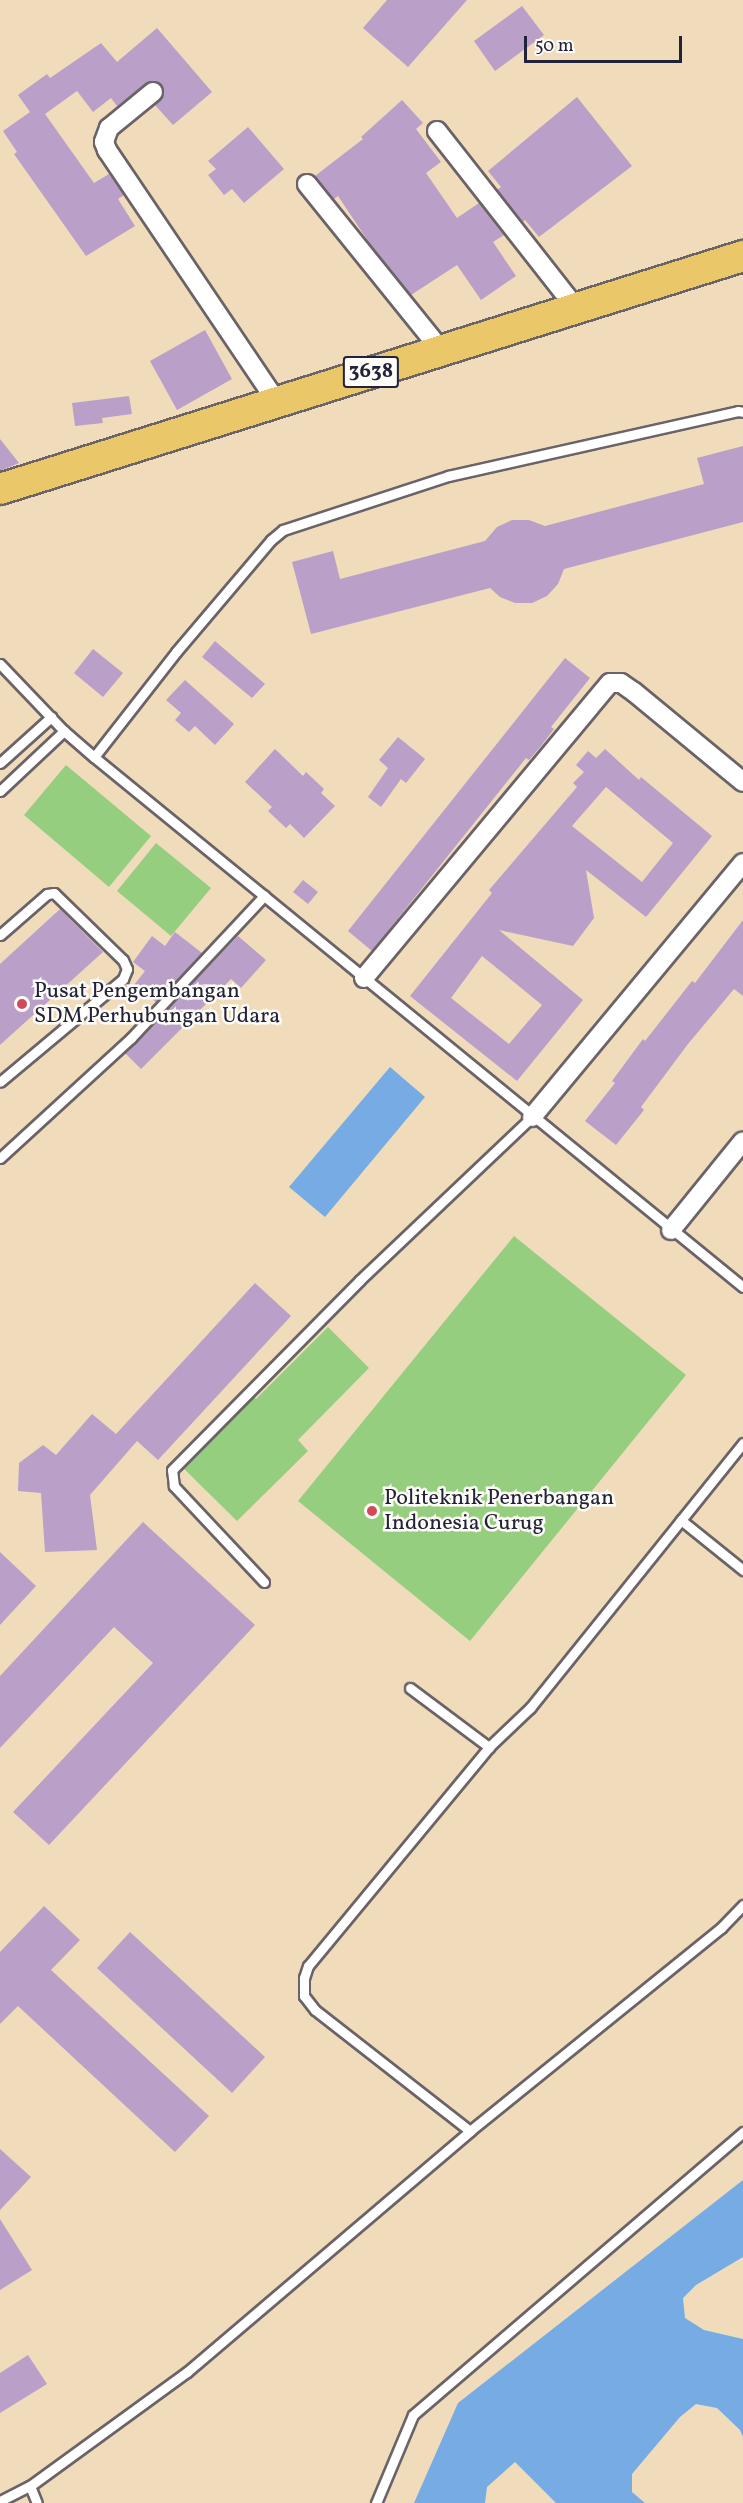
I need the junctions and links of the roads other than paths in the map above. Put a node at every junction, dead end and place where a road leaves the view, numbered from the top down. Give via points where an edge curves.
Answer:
1 (153, 92) dead end
2 (437, 131) dead end
3 (307, 184) dead end
4 (743, 256) edge
5 (576, 308) junction
6 (441, 350) junction
7 (276, 401) junction
8 (743, 412) edge
9 (0, 489) edge
10 (0, 664) edge
11 (51, 717) junction
12 (64, 731) junction
13 (94, 757) junction
14 (0, 764) edge
15 (743, 782) edge
16 (0, 791) edge
17 (743, 863) edge
18 (264, 896) junction
19 (0, 935) edge
20 (364, 978) junction
21 (0, 1082) edge
22 (532, 1117) junction
23 (743, 1141) edge
24 (0, 1158) edge
25 (671, 1230) junction
26 (743, 1287) edge
27 (743, 1443) edge
28 (681, 1520) junction
29 (743, 1570) edge
30 (264, 1582) dead end
31 (410, 1688) dead end
32 (489, 1747) junction
33 (743, 1905) edge
34 (470, 2131) junction
35 (743, 2132) edge
36 (30, 2486) junction
37 (0, 2501) edge
38 (37, 2503) edge
39 (376, 2503) edge

1 - 7 street via 109,128 105,135 107,150
2 - 5 street
3 - 6 street
4 - 5 main road, 3638
5 - 6 main road, 3638
6 - 7 main road, 3638
7 - 9 main road, 3638
8 - 13 lane via 448,476 283,530 176,652
10 - 11 lane
11 - 12 lane
11 - 14 lane
12 - 13 lane
12 - 16 lane
13 - 18 lane
15 - 20 street via 634,692 621,683 610,683
17 - 22 street
18 - 20 lane
18 - 24 lane via 131,1038
19 - 21 lane via 47,894 54,893 123,960 127,969 123,979
20 - 22 lane
22 - 25 lane
22 - 30 lane via 352,1287 172,1470 174,1486
23 - 25 street
25 - 26 lane
27 - 28 lane
28 - 29 lane
28 - 32 lane via 530,1708
31 - 32 lane
32 - 34 lane via 308,1966 304,1978 304,1996 315,2010
33 - 34 lane via 721,1928
34 - 36 lane via 187,2372
35 - 39 lane via 413,2415
36 - 37 lane
36 - 38 lane

